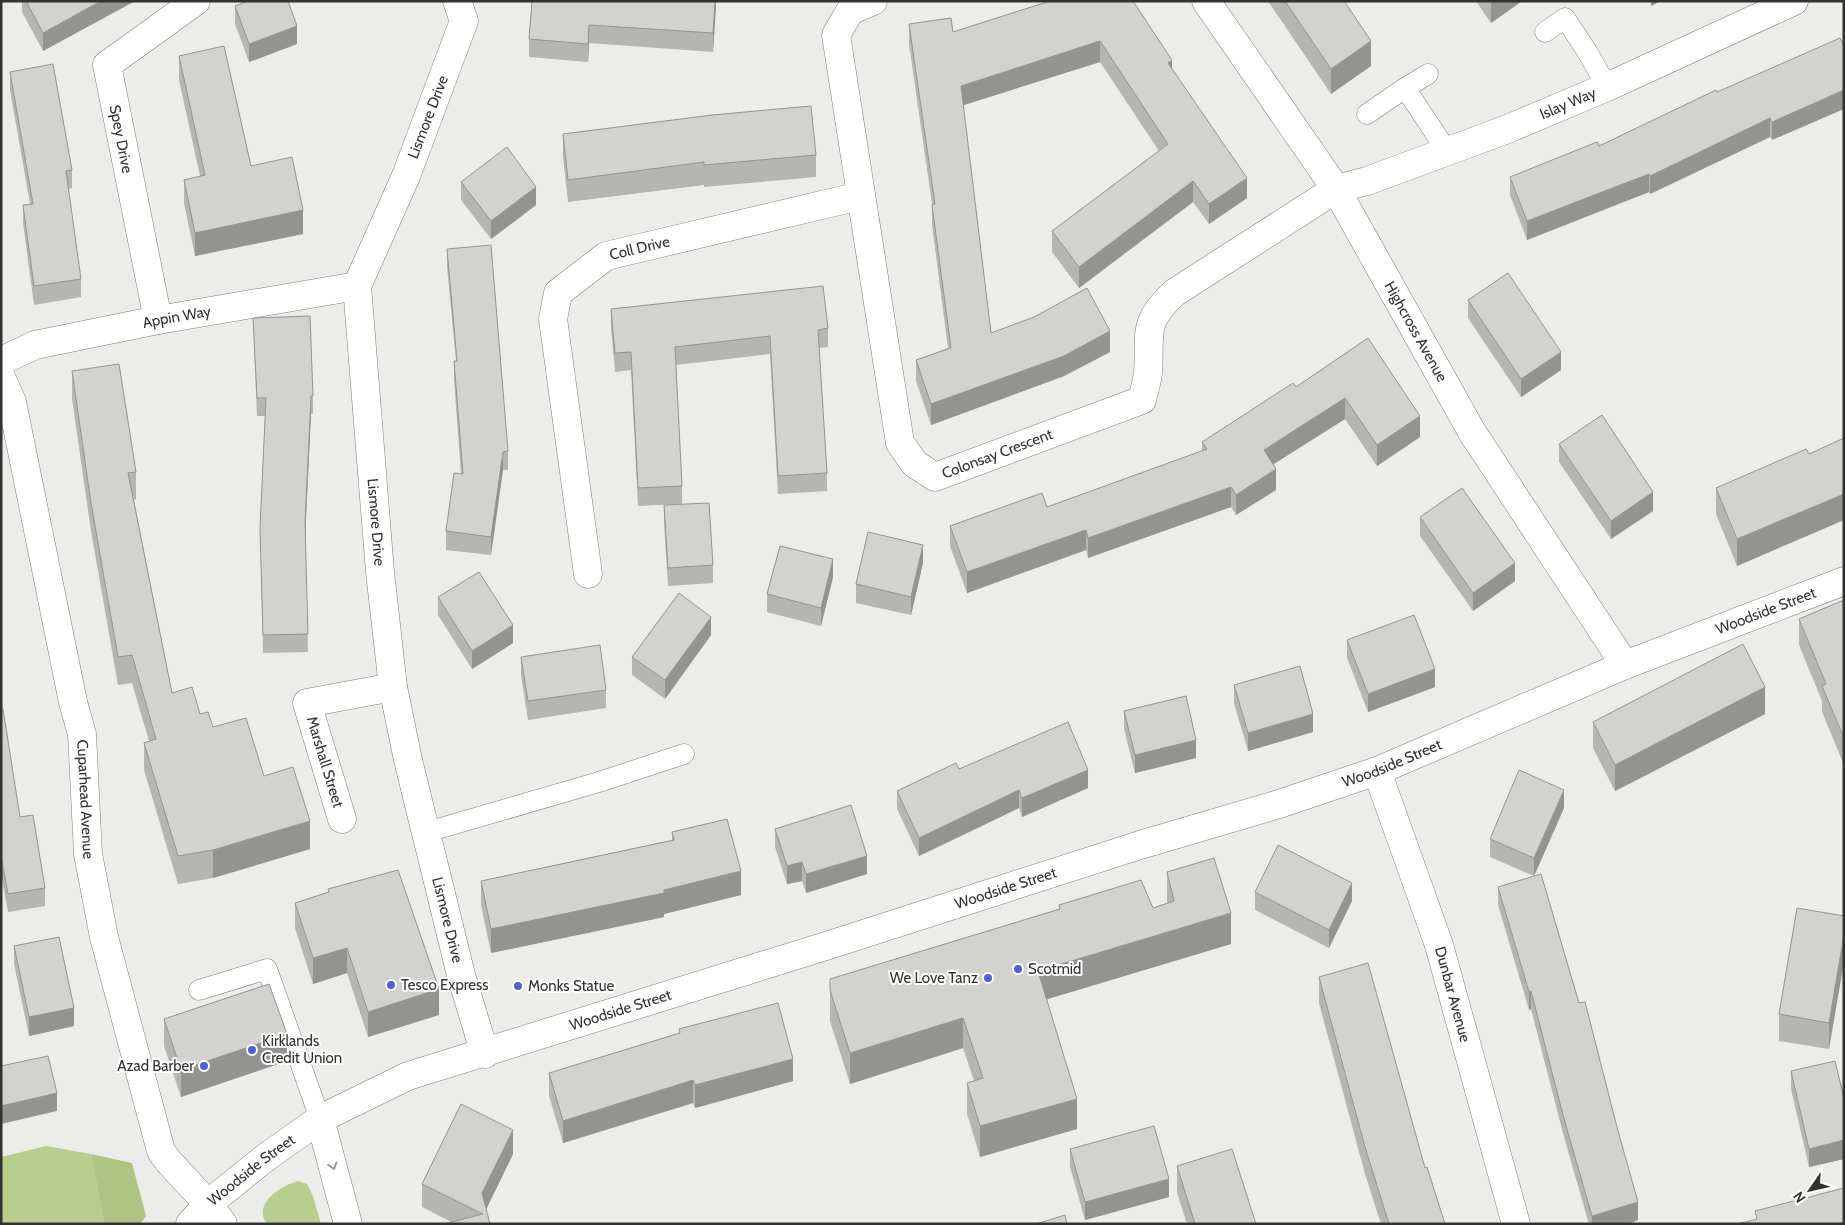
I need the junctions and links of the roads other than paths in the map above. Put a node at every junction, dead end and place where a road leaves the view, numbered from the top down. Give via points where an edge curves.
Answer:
1 (196, 1) edge
2 (873, 1) edge
3 (1206, 1) edge
4 (1794, 1) edge
5 (460, 2) edge
6 (1545, 32) dead end
7 (1428, 74) dead end
8 (1608, 87) junction
9 (1405, 88) junction
10 (1368, 114) dead end
11 (1447, 151) junction
12 (1336, 189) junction
13 (860, 196) junction
14 (357, 286) junction
15 (158, 320) junction
16 (1, 360) edge
17 (1, 377) edge
18 (588, 574) dead end
19 (1844, 581) edge
20 (1625, 665) junction
21 (393, 687) junction
22 (684, 754) dead end
23 (1377, 771) junction
24 (342, 819) dead end
25 (427, 832) junction
26 (199, 990) dead end
27 (485, 1054) junction
28 (320, 1120) junction
29 (215, 1214) edge
30 (190, 1224) edge
31 (348, 1224) edge
32 (1516, 1224) edge

1 - 15 street, Spey Drive via 107,66
2 - 13 street, Colonsay Crescent via 850,11 836,35
3 - 12 street, Highcross Avenue
4 - 8 street, Islay Way
5 - 14 street, Lismore Drive via 464,21 406,176
6 - 8 lane via 1565,18
7 - 9 lane
8 - 11 street, Islay Way
9 - 10 lane
9 - 11 lane
11 - 12 street, Islay Way
12 - 13 street, Colonsay Crescent via 1174,293 1160,306 1148,332 1148,374 1142,400 935,477 915,464 900,443
12 - 20 street, Highcross Avenue via 1472,432
13 - 18 street, Coll Drive via 606,256 558,293 553,319
14 - 15 street, Appin Way
14 - 21 street, Lismore Drive via 380,572
15 - 16 street, Appin Way via 35,346
17 - 29 street, Cuparhead Avenue via 12,402 82,734 88,854 104,937 161,1151
19 - 20 street, Woodside Street
20 - 23 street, Woodside Street
21 - 24 street, Marshall Street via 307,703
21 - 25 street, Lismore Drive
22 - 25 lane
23 - 27 street, Woodside Street
23 - 32 street, Dunbar Avenue via 1439,945
25 - 27 street, Lismore Drive via 461,975
26 - 28 lane via 268,969
27 - 28 street, Woodside Street via 408,1076
28 - 29 street, Woodside Street via 265,1158
28 -> 31 street
29 - 30 street, Woodside Street

